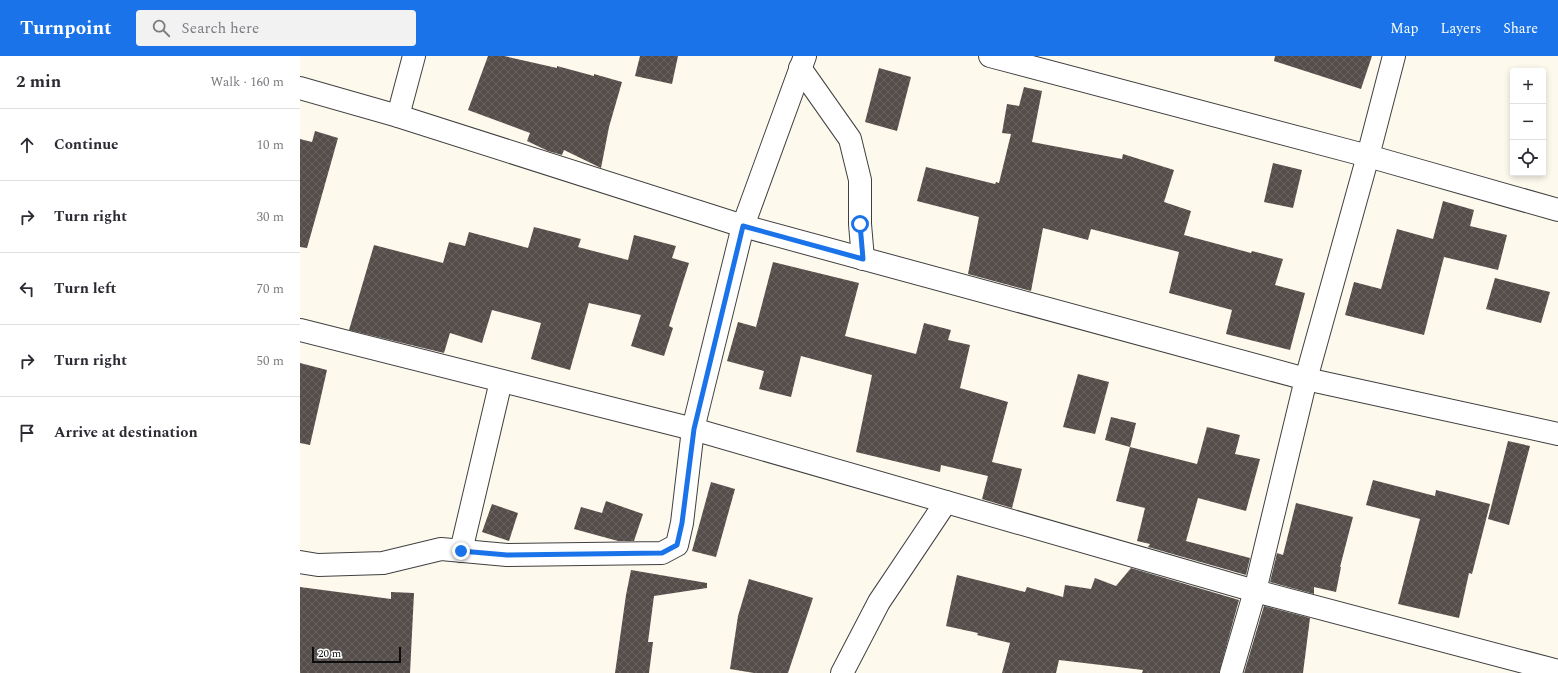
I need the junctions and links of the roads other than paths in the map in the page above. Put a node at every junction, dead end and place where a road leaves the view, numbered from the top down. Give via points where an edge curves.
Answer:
1 (414, 56) edge
2 (990, 56) edge
3 (1394, 56) edge
4 (803, 62) edge
5 (300, 88) edge
6 (398, 116) junction
7 (1368, 156) junction
8 (1558, 210) edge
9 (743, 226) junction
10 (863, 259) junction
11 (300, 330) edge
12 (1306, 379) junction
13 (501, 381) junction
14 (694, 429) junction
15 (1558, 434) edge
16 (946, 502) junction
17 (461, 551) junction
18 (300, 562) edge
19 (1255, 591) junction
20 (1558, 671) edge
21 (842, 673) edge
22 (1231, 673) edge

1 - 6 street
2 - 7 street
3 - 7 street
4 - 9 street
4 - 10 street via 850,138 860,180
5 - 6 street
6 - 9 street
7 - 8 street
7 - 12 street
9 - 10 street
9 - 14 street
10 - 12 street
11 - 13 street
12 - 15 street
12 - 19 street
13 - 14 street
13 - 17 street
14 - 16 street
14 - 17 street via 677,545 662,553 507,555
16 - 19 street
16 - 21 street via 879,602
17 - 18 street via 441,549 383,563 318,565
19 - 20 street
19 - 22 street

